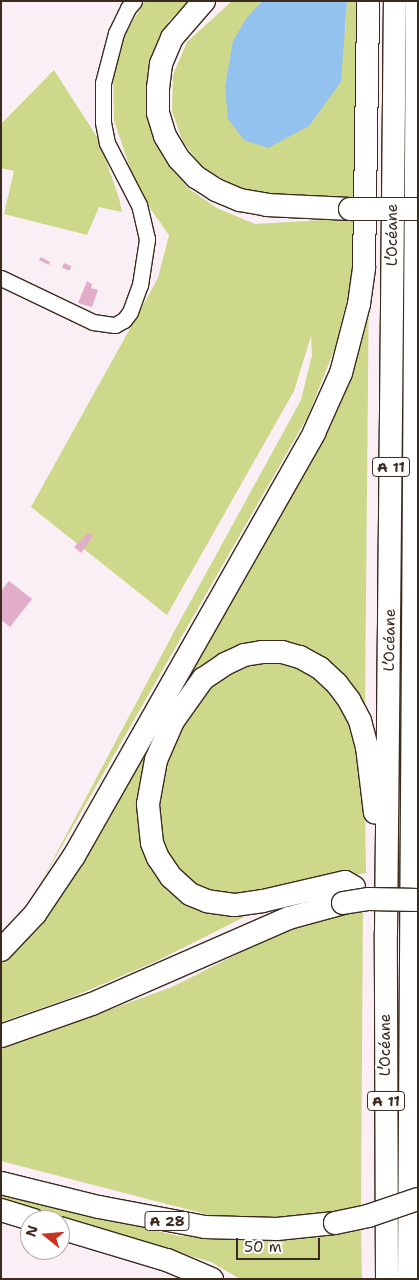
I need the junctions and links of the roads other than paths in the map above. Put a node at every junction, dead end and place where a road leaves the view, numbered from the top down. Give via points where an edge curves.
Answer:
1 (134, 1) edge
2 (204, 1) edge
3 (368, 1) edge
4 (394, 1) edge
5 (417, 1) edge
6 (418, 209) edge
7 (1, 278) edge
8 (418, 887) edge
9 (346, 891) junction
10 (418, 900) edge
11 (386, 933) junction
12 (1, 950) edge
13 (1, 1036) edge
14 (1, 1183) edge
15 (418, 1199) edge
16 (1, 1210) edge
17 (20, 1216) edge
18 (70, 1231) edge
19 (212, 1279) edge
20 (387, 1279) edge
21 (408, 1279) edge

1 - 7 street via 116,33 103,83 102,106 107,143 139,205 147,239 140,285 130,312 115,325 93,322
2 - 6 highway, bridge via 172,38 161,64 158,88 158,113 165,136 179,159 196,177 240,200 267,205
3 - 12 highway via 364,267 359,304 341,373 314,432 74,856 35,914
4 - 11 highway, L’Océane / A 11
5 - 21 highway, L’Océane / A 11
8 - 9 highway via 383,885
9 - 10 highway, bridge via 369,899
9 - 11 highway via 234,905 219,904 195,896 176,884 158,858 148,823 148,804 161,747 173,721 195,689 234,658 271,652 300,657 329,676 349,700 363,732 371,768 376,872
9 - 13 highway via 92,1004
11 - 20 highway, L’Océane / A 11
14 - 15 highway, A 28, bridge via 100,1207 205,1226 277,1229 368,1216
16 - 17 highway
18 - 19 highway via 167,1260

